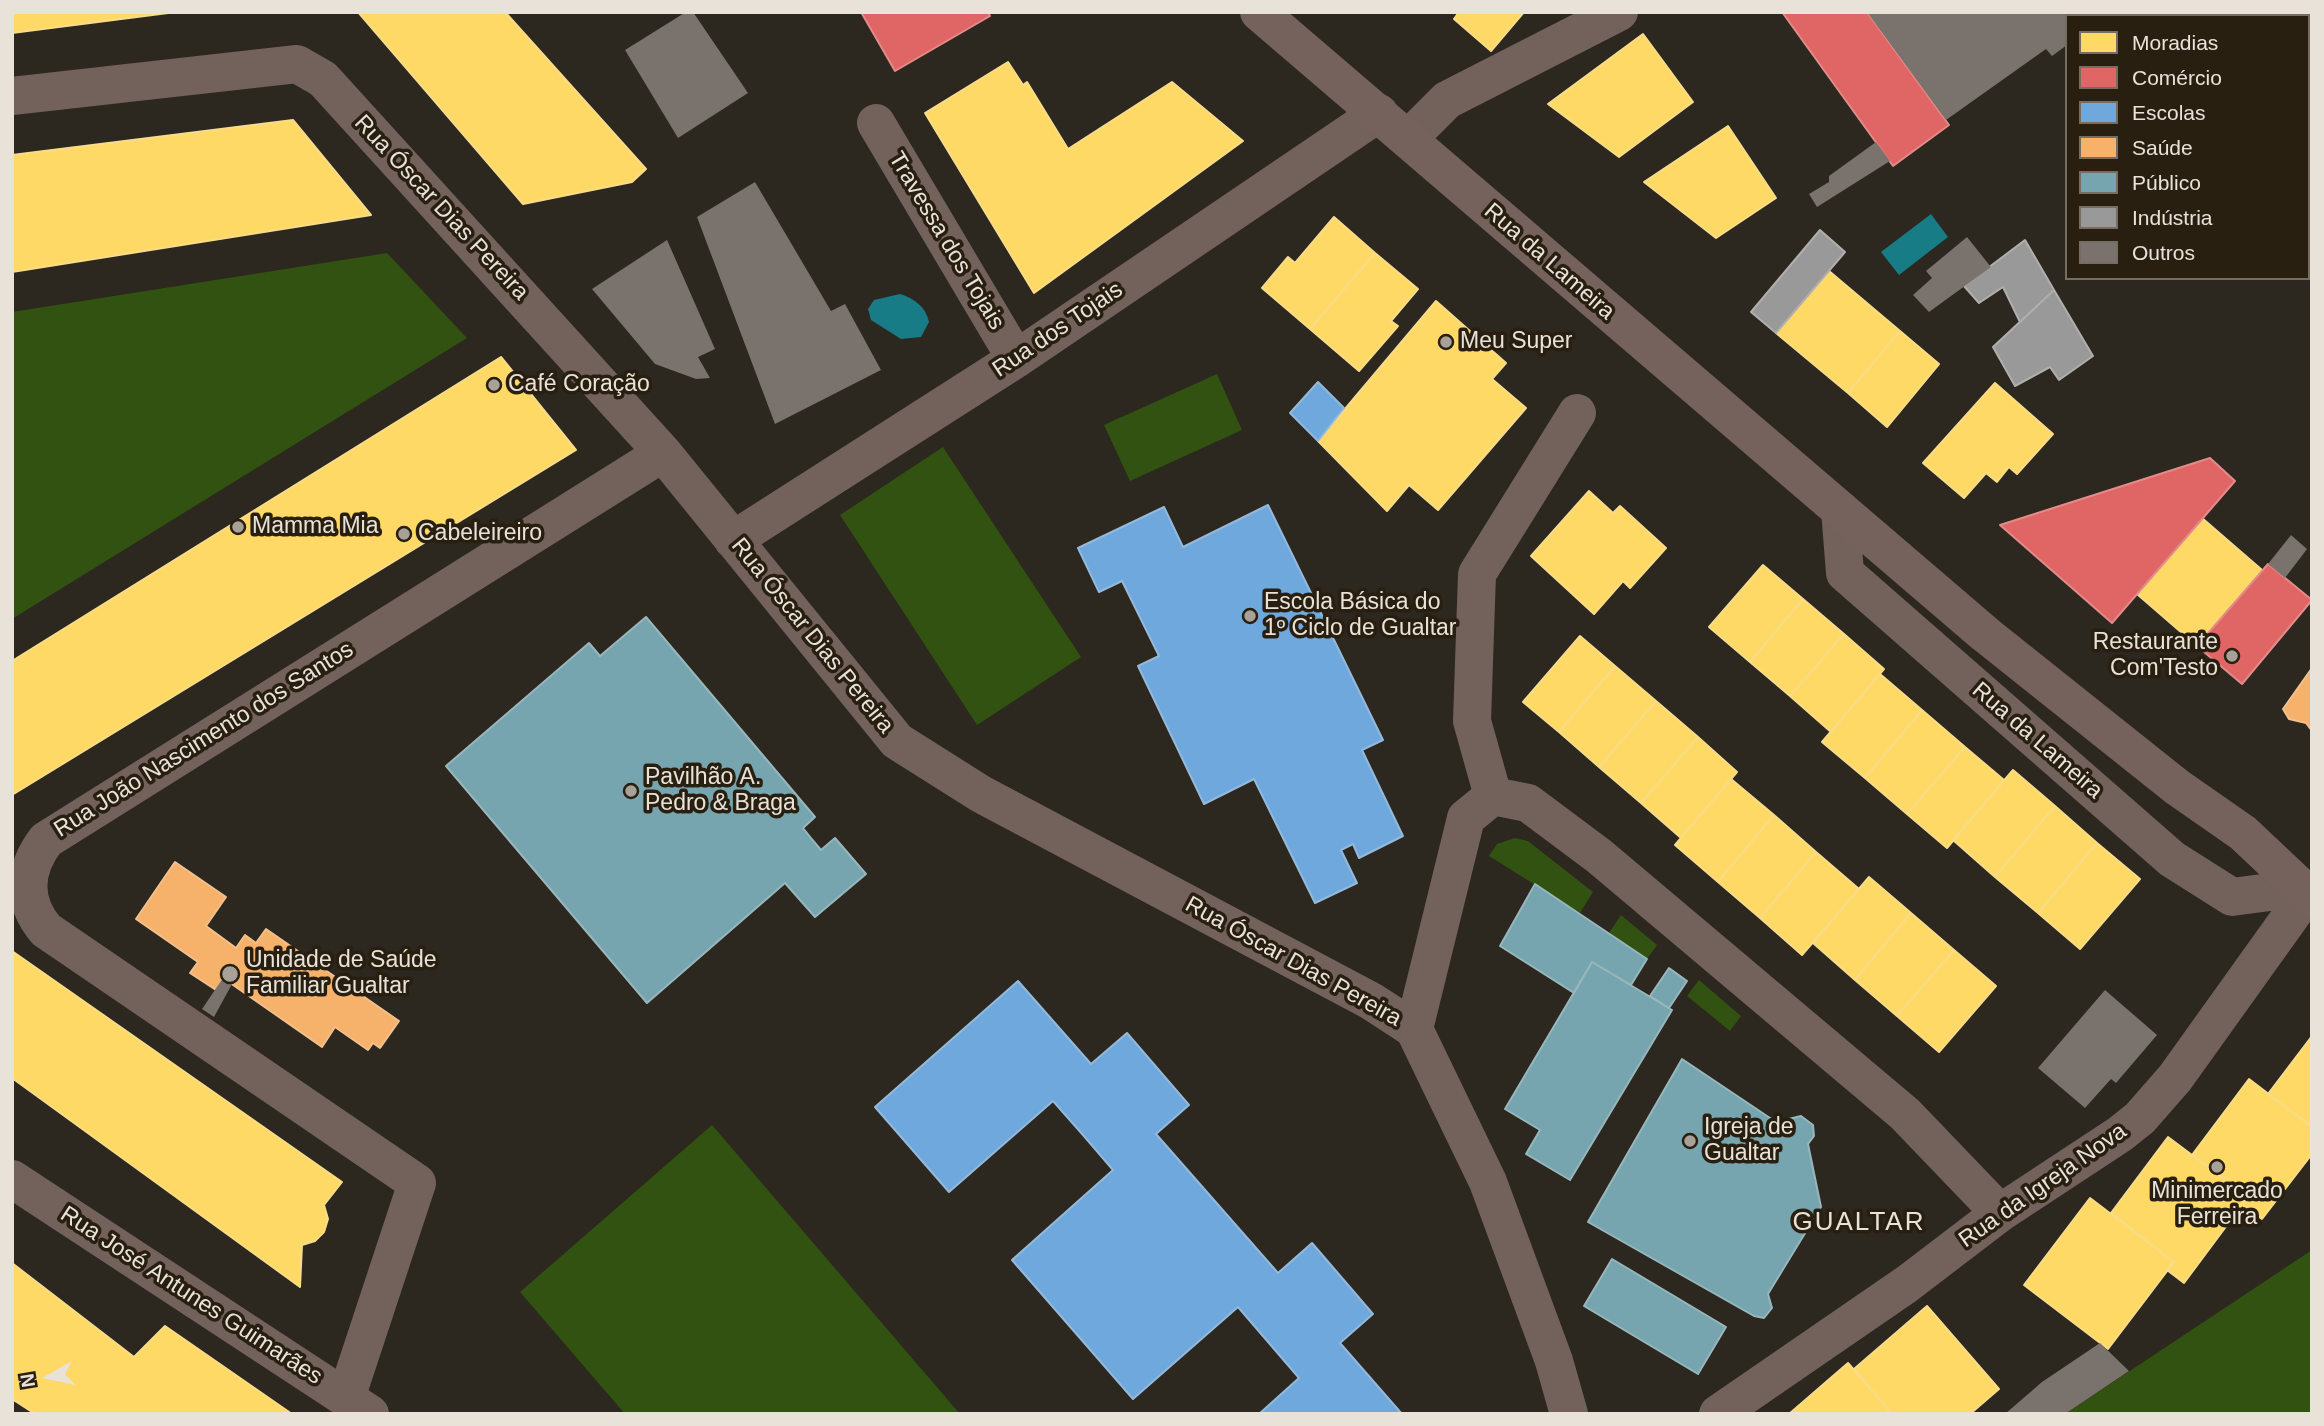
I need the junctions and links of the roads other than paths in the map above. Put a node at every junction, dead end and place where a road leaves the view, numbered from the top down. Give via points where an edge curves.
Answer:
1 (1259, 12) edge
2 (1619, 12) edge
3 (12, 96) edge
4 (1379, 114) junction
5 (876, 123) dead end
6 (1408, 139) junction
7 (1016, 359) junction
8 (1577, 413) dead end
9 (663, 453) junction
10 (1840, 510) junction
11 (733, 540) junction
12 (1493, 796) junction
13 (2306, 880) edge
14 (1414, 1029) junction
15 (12, 1179) edge
16 (2000, 1213) junction
17 (358, 1406) edge
18 (1569, 1414) edge
19 (1718, 1414) edge

1 - 4 main road, Rua da Lameira
2 - 6 street via 1447,100
3 - 9 street, Rua Óscar Dias Pereira via 297,64 323,79
4 - 6 main road, Rua da Lameira
4 - 7 street, Rua dos Tojais
5 - 7 street, Travessa dos Tojais
6 - 10 main road, Rua da Lameira
7 - 11 street, Rua dos Tojais
8 - 12 street via 1477,574 1472,720
9 - 11 street, Rua Óscar Dias Pereira
9 - 17 street, Rua João Nascimento dos Santos via 46,839 30,867 29,899 46,930 417,1183
10 - 13 main road, Rua da Lameira via 2177,788
10 - 13 street, Rua da Lameira via 1845,573 2172,859 2232,897
11 - 14 street, Rua Óscar Dias Pereira via 897,741 981,794 1371,1001
12 - 14 street via 1466,818
12 - 16 street via 1528,803 1599,856 1905,1114
13 - 16 street, Rua da Igreja Nova via 2158,1100 2120,1134
14 - 18 street, Rua Óscar Dias Pereira via 1488,1182
15 - 17 street, Rua José Antunes Guimarães
16 - 19 street, Rua da Igreja Nova via 1908,1284

